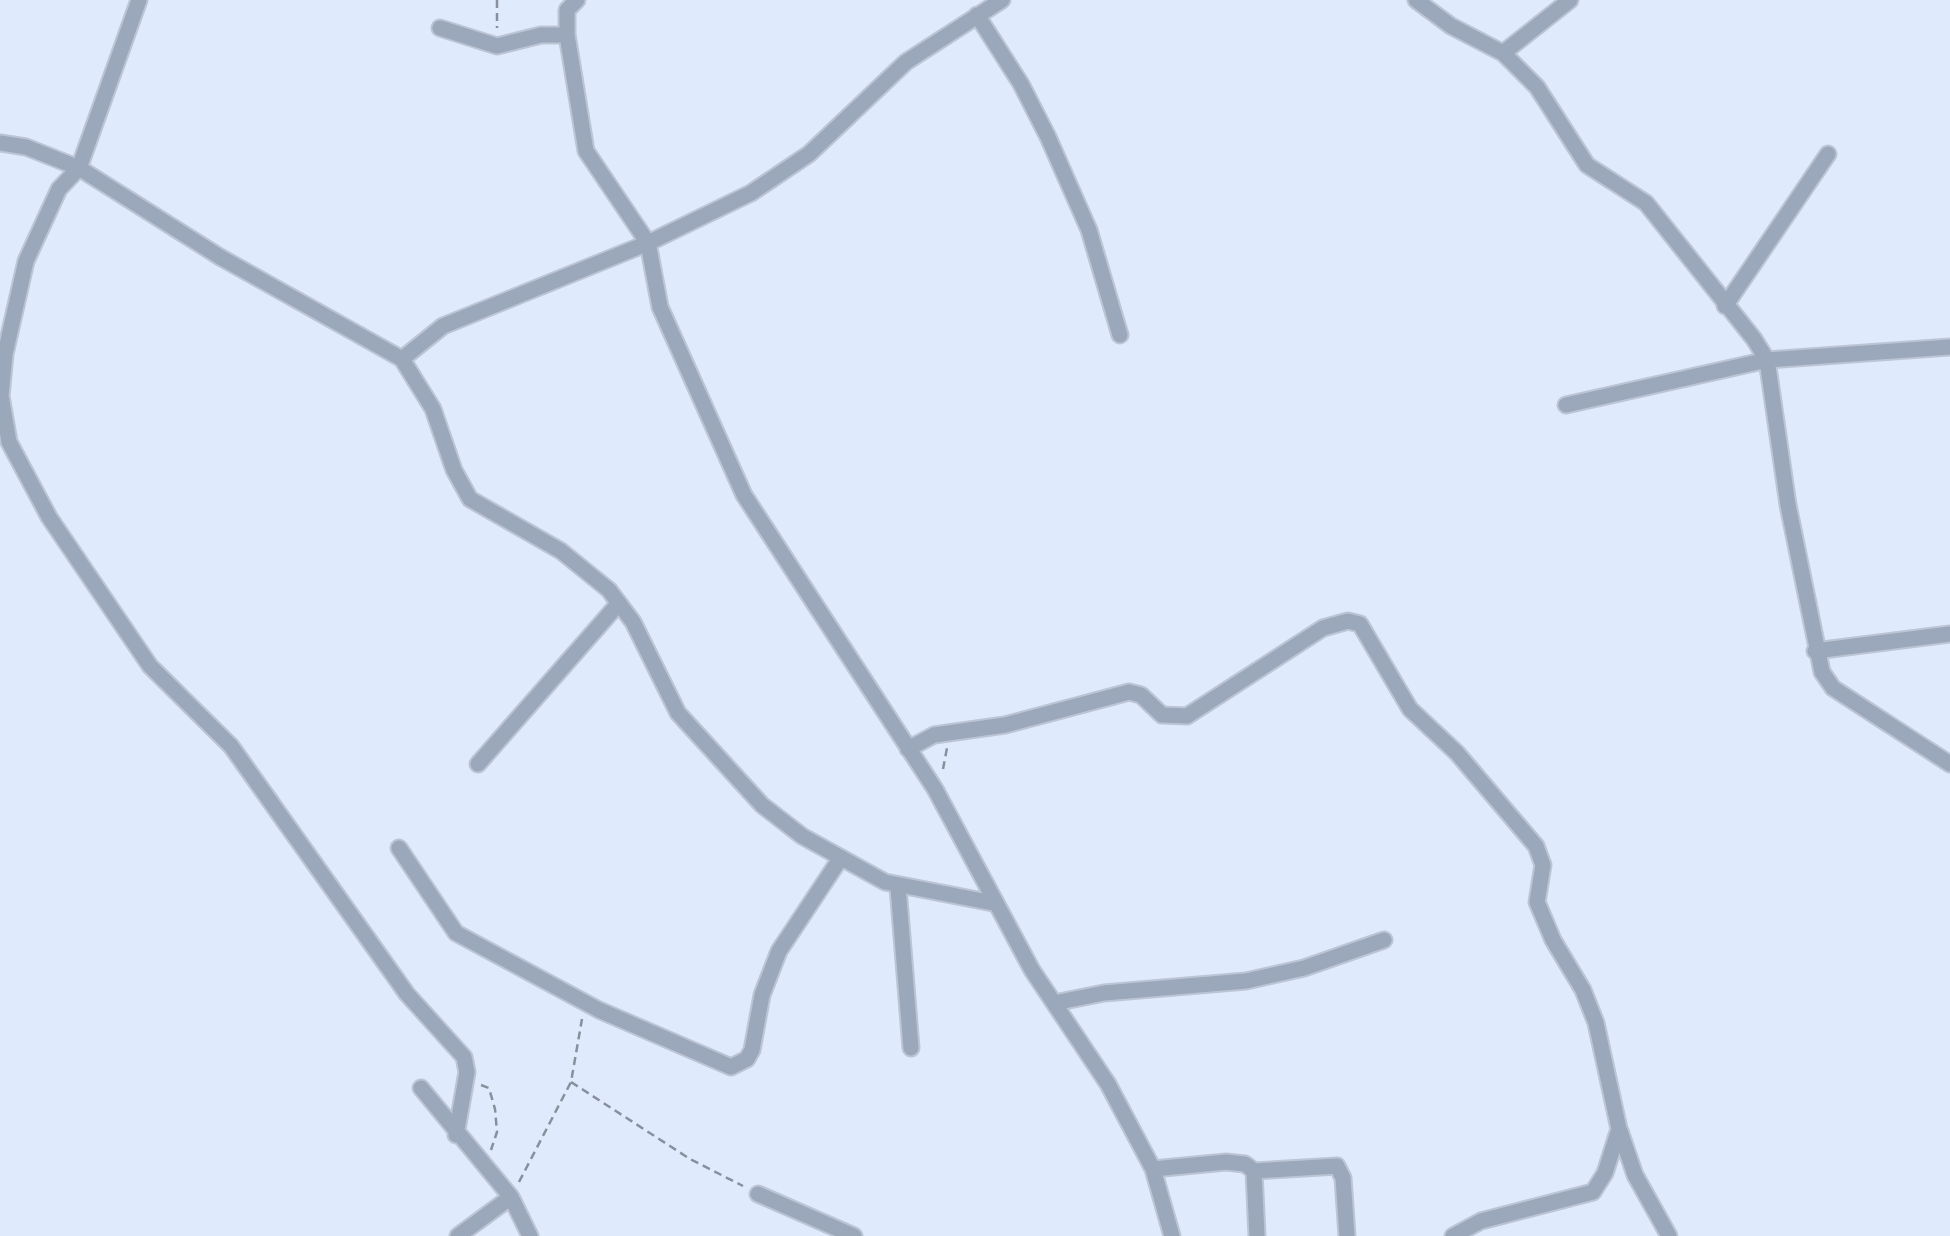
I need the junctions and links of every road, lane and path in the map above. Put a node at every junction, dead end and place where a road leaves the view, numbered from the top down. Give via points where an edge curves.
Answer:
1 (139, 0) edge
2 (497, 0) edge
3 (577, 0) edge
4 (1002, 0) edge
5 (1416, 0) edge
6 (1570, 0) edge
7 (976, 16) junction
8 (440, 28) dead end
9 (567, 35) junction
10 (498, 46) junction
11 (1503, 53) junction
12 (0, 143) edge
13 (1828, 154) dead end
14 (80, 168) junction
15 (648, 243) junction
16 (1726, 306) junction
17 (6, 321) edge
18 (1120, 335) dead end
19 (1950, 347) edge
20 (402, 359) junction
21 (1767, 360) junction
22 (1566, 405) dead end
23 (619, 603) junction
24 (1950, 634) edge
25 (1815, 651) junction
26 (970, 730) junction
27 (908, 750) junction
28 (478, 764) dead end
29 (1950, 764) edge
30 (935, 789) junction
31 (399, 848) dead end
32 (840, 859) junction
33 (898, 887) junction
34 (993, 903) junction
35 (1384, 940) dead end
36 (585, 1002) junction
37 (1054, 1003) junction
38 (912, 1048) dead end
39 (465, 1078) junction
40 (571, 1082) junction
41 (421, 1088) dead end
42 (1619, 1129) junction
43 (456, 1135) junction
44 (485, 1165) junction
45 (1152, 1169) junction
46 (1254, 1171) junction
47 (758, 1194) joint
48 (511, 1196) junction
49 (458, 1236) edge
50 (530, 1236) edge
51 (854, 1236) edge
52 (1172, 1236) edge
53 (1257, 1236) edge
54 (1348, 1236) edge
55 (1453, 1236) edge
56 (1668, 1236) edge

1 - 14 street
2 - 10 path
3 - 9 street via 567,10
4 - 7 street
5 - 11 street
6 - 11 street
7 - 15 street via 906,62 781,174 723,210
7 - 18 street via 1048,137 1089,230
8 - 10 street
9 - 10 street
9 - 15 street via 586,151
11 - 16 street via 1550,102 1587,166 1646,202
12 - 14 street
13 - 16 street
14 - 17 street via 48,209
14 - 20 street via 220,257
15 - 20 street via 443,326
15 - 27 street via 660,307 744,495
16 - 21 street
17 - 39 street via 0,396 23,475 150,666 231,746 385,964 464,1057
19 - 21 street
20 - 23 street via 433,409 470,499 561,550
21 - 22 street
21 - 25 street
23 - 28 street
23 - 32 street via 691,729 779,820
24 - 25 street
25 - 29 street via 1833,688
26 - 27 street via 934,735
26 - 30 path via 948,745
26 - 42 street via 1129,692 1169,718 1186,716 1324,628 1356,621 1410,709 1536,846 1543,865 1537,902 1584,990
27 - 30 street
30 - 34 street
31 - 36 street via 456,933
32 - 33 street
32 - 36 street via 773,964 755,1041 740,1064 725,1066
33 - 34 street
33 - 38 street
34 - 37 street
35 - 37 street via 1246,981
36 - 40 path
37 - 45 street via 1083,1040
39 - 43 street
39 - 44 path via 489,1088 495,1109 497,1132
40 - 47 path
40 - 48 path
41 - 43 street
42 - 55 street via 1593,1192 1481,1221
42 - 56 street
43 - 44 street
44 - 48 street
45 - 46 street via 1226,1162
45 - 52 street
46 - 53 street
46 - 54 street via 1338,1166
47 - 51 street
48 - 49 street
48 - 50 street

